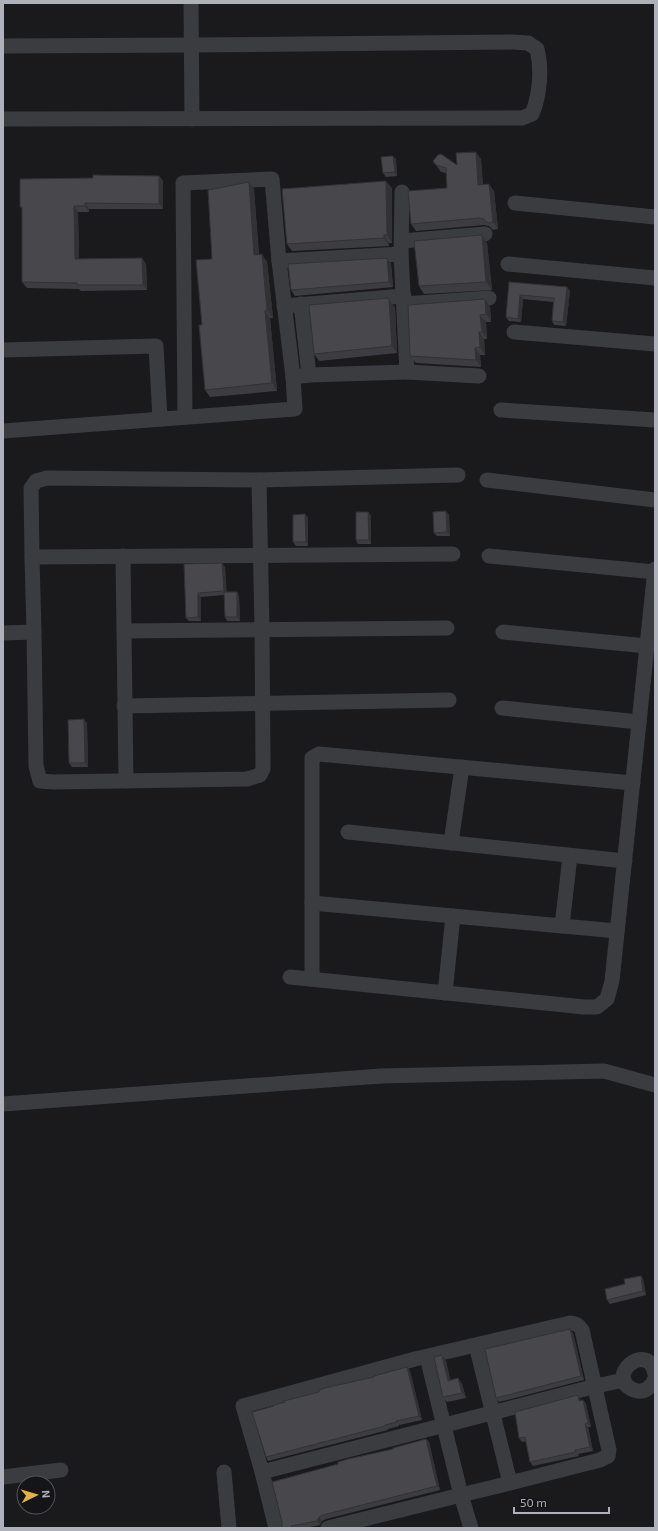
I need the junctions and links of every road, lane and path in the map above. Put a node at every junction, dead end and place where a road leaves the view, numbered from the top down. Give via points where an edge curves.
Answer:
1 (191, 3) edge
2 (3, 46) edge
3 (191, 46) junction
4 (3, 119) edge
5 (192, 119) junction
6 (402, 192) dead end
7 (515, 203) dead end
8 (655, 216) edge
9 (485, 234) dead end
10 (401, 247) junction
11 (279, 260) junction
12 (508, 264) dead end
13 (655, 278) edge
14 (489, 298) dead end
15 (404, 300) junction
16 (301, 304) junction
17 (284, 306) junction
18 (514, 332) dead end
19 (655, 344) edge
20 (3, 350) edge
21 (407, 372) junction
22 (309, 375) junction
23 (479, 376) dead end
24 (293, 377) junction
25 (501, 410) dead end
26 (186, 417) junction
27 (160, 419) junction
28 (655, 420) edge
29 (3, 431) edge
30 (458, 475) dead end
31 (259, 480) junction
32 (488, 480) dead end
33 (655, 500) edge
34 (260, 554) junction
35 (453, 554) dead end
36 (123, 556) junction
37 (489, 556) dead end
38 (32, 557) junction
39 (655, 571) edge
40 (447, 628) dead end
41 (262, 630) junction
42 (124, 631) junction
43 (34, 632) junction
44 (503, 632) dead end
45 (3, 633) edge
46 (647, 646) junction
47 (649, 675) edge
48 (449, 700) dead end
49 (263, 704) junction
50 (124, 706) junction
51 (502, 708) dead end
52 (639, 722) junction
53 (462, 767) junction
54 (126, 781) junction
55 (633, 783) junction
56 (348, 832) dead end
57 (451, 843) junction
58 (570, 856) junction
59 (625, 861) junction
60 (312, 903) junction
61 (453, 916) junction
62 (562, 926) junction
63 (617, 931) junction
64 (290, 977) dead end
65 (312, 979) junction
66 (445, 993) junction
67 (655, 1085) edge
68 (3, 1104) edge
69 (476, 1345) junction
70 (427, 1357) junction
71 (654, 1373) edge
72 (624, 1380) junction
73 (596, 1386) junction
74 (492, 1413) junction
75 (443, 1425) junction
76 (61, 1470) dead end
77 (224, 1472) dead end
78 (262, 1472) junction
79 (3, 1477) edge
80 (510, 1483) junction
81 (461, 1495) junction
82 (229, 1528) edge
83 (276, 1528) edge
84 (328, 1528) edge
85 (471, 1528) edge

1 - 3 street
2 - 3 street
3 - 5 street
3 - 5 street via 512,42 528,43 537,49 540,60 537,102 532,114 522,118
4 - 5 street
6 - 10 street
7 - 8 street
9 - 10 street
10 - 11 street
10 - 15 street
11 - 17 street
11 - 26 street via 272,178 183,182
12 - 13 street
14 - 15 street
15 - 16 street
15 - 21 street
16 - 17 street
16 - 22 street
17 - 24 street
18 - 19 street
20 - 27 street via 156,346
21 - 22 street
21 - 23 street
22 - 24 street
24 - 26 street via 295,409
25 - 28 street
26 - 27 street
27 - 29 street
30 - 31 street
31 - 34 street
31 - 38 street via 47,478 36,481 31,488
32 - 33 street
34 - 35 street
34 - 36 street
34 - 41 street
36 - 38 street
36 - 42 street
37 - 39 street
38 - 43 street
39 - 46 street
40 - 41 street
41 - 42 street
41 - 49 street
42 - 50 street
43 - 45 street
43 - 54 street via 36,766 40,781
44 - 46 street
46 - 47 street
47 - 52 street
48 - 49 street
49 - 50 street
49 - 54 street via 263,769 260,775 247,779
50 - 54 street
51 - 52 street
52 - 55 street
53 - 55 street
53 - 57 street
53 - 60 street via 319,754 312,758
55 - 59 street
56 - 57 street
57 - 58 street
58 - 59 street
58 - 62 street
59 - 63 street
60 - 61 street
60 - 65 street
61 - 62 street
61 - 66 street
62 - 63 street
63 - 66 street via 612,981 606,999 597,1007
64 - 65 street
65 - 66 street
67 - 68 street via 604,1071 382,1076
69 - 70 street
69 - 73 street via 574,1323 582,1330
69 - 74 street
70 - 75 street
70 - 78 street via 243,1406
71 - 72 street via 651,1386 642,1391 632,1390
71 - 72 street via 644,1360 634,1361 626,1368
72 - 73 street
73 - 74 street
73 - 80 street via 608,1456
74 - 75 street
74 - 80 street
75 - 78 street
75 - 81 street
76 - 79 street
77 - 82 street
78 - 83 street
80 - 81 street
81 - 84 street
81 - 85 street

